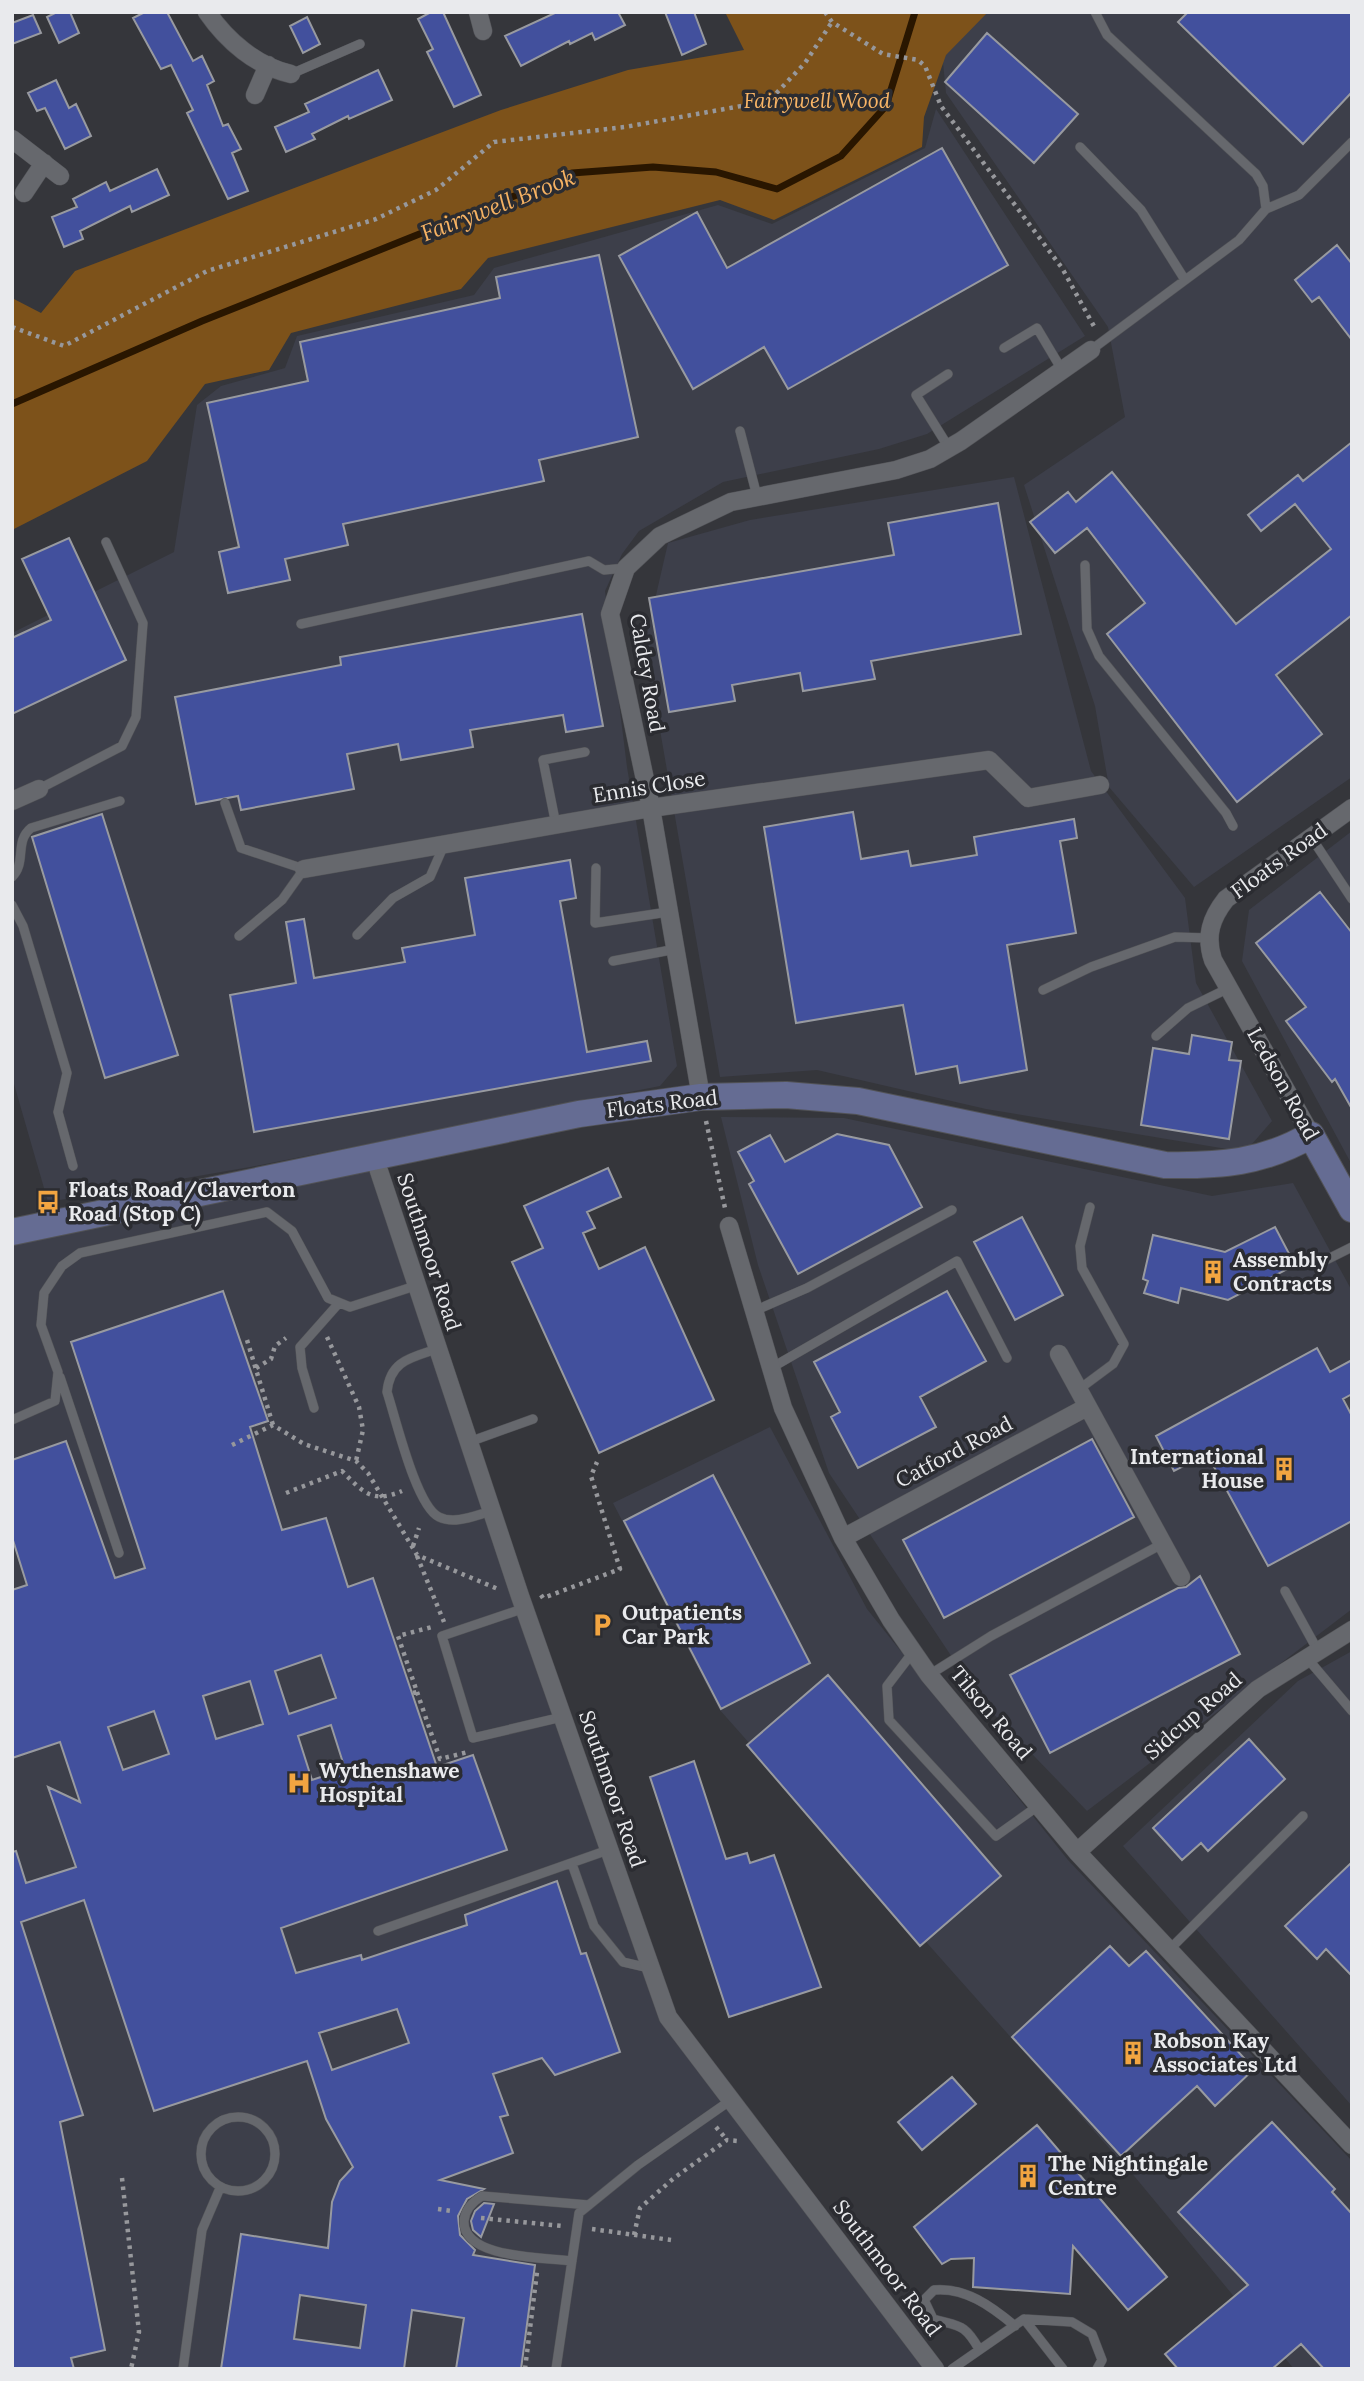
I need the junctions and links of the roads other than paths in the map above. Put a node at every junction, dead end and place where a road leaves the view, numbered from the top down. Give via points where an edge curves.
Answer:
1 (206, 12) edge
2 (478, 12) edge
3 (1095, 12) edge
4 (483, 31) dead end
5 (360, 44) dead end
6 (268, 65) junction
7 (291, 74) joint
8 (255, 95) dead end
9 (12, 139) edge
10 (1352, 142) edge
11 (1080, 148) dead end
12 (44, 163) junction
13 (60, 176) dead end
14 (24, 193) dead end
15 (1266, 209) junction
16 (1185, 280) junction
17 (1004, 348) dead end
18 (1091, 350) joint
19 (1062, 370) junction
20 (948, 374) dead end
21 (740, 431) dead end
22 (949, 448) junction
23 (757, 496) junction
24 (106, 542) dead end
25 (1085, 565) dead end
26 (626, 568) junction
27 (301, 625) dead end
28 (585, 752) dead end
29 (1100, 785) dead end
30 (39, 789) joint
31 (12, 801) edge
32 (120, 801) dead end
33 (225, 803) dead end
34 (651, 808) junction
35 (1352, 808) edge
36 (556, 825) junction
37 (1233, 826) dead end
38 (1311, 837) junction
39 (444, 845) junction
40 (596, 868) dead end
41 (304, 869) junction
42 (12, 877) edge
43 (1352, 899) edge
44 (12, 905) edge
45 (668, 912) junction
46 (357, 935) dead end
47 (240, 936) dead end
48 (1209, 939) junction
49 (676, 949) junction
50 (1213, 960) joint
51 (613, 961) dead end
52 (1229, 988) junction
53 (1043, 990) dead end
54 (1156, 1036) dead end
55 (701, 1097) junction
56 (1311, 1135) junction
57 (374, 1156) junction
58 (73, 1166) dead end
59 (1090, 1207) dead end
60 (1352, 1209) edge
61 (952, 1210) dead end
62 (729, 1226) road end
63 (12, 1232) edge
64 (1352, 1247) edge
65 (1322, 1262) dead end
66 (415, 1286) junction
67 (339, 1303) junction
68 (754, 1311) junction
69 (437, 1349) junction
70 (1059, 1354) dead end
71 (1007, 1357) dead end
72 (771, 1368) junction
73 (58, 1372) junction
74 (1078, 1390) junction
75 (1087, 1407) junction
76 (314, 1408) dead end
77 (533, 1419) dead end
78 (12, 1420) edge
79 (469, 1442) junction
80 (492, 1510) junction
81 (843, 1538) junction
82 (1162, 1544) junction
83 (119, 1553) dead end
84 (1181, 1577) dead end
85 (1285, 1591) dead end
86 (523, 1602) junction
87 (1352, 1630) edge
88 (912, 1651) junction
89 (1313, 1654) junction
90 (929, 1675) junction
91 (1352, 1710) edge
92 (562, 1717) junction
93 (1038, 1806) junction
94 (1303, 1816) dead end
95 (608, 1850) junction
96 (1077, 1852) junction
97 (572, 1864) junction
98 (378, 1931) dead end
99 (1169, 1951) junction
100 (649, 1968) junction
101 (731, 2100) junction
102 (1349, 2136) edge
103 (220, 2188) junction
104 (589, 2205) junction
105 (572, 2261) junction
106 (1024, 2319) junction
107 (1015, 2326) junction
108 (979, 2349) junction
109 (183, 2369) edge
110 (556, 2369) edge
111 (935, 2369) edge
112 (951, 2369) edge
113 (1063, 2369) edge
114 (1097, 2369) edge

1 - 6 street via 228,37
2 - 4 street
3 - 15 lane via 1107,35 1256,174
5 - 7 lane
6 - 7 street
6 - 8 street
9 - 12 street
10 - 15 lane via 1299,195
11 - 16 lane via 1141,210
12 - 13 street
12 - 14 street
15 - 16 lane via 1239,240
16 - 18 lane
17 - 19 lane via 1037,328
18 - 19 street, Caldey Road
19 - 22 street, Caldey Road
20 - 22 lane via 916,395
21 - 23 lane
22 - 23 street, Caldey Road via 896,470
23 - 26 street, Caldey Road via 731,502 660,536
24 - 30 lane via 143,623 136,717 113,752
25 - 37 lane via 1087,629 1099,656
26 - 27 lane via 604,570 589,561
26 - 34 street, Caldey Road via 610,614
28 - 36 lane via 543,760
29 - 34 street, Ennis Close via 1028,798 989,760
30 - 31 street
32 - 42 lane via 31,828 21,839 20,866
33 - 41 lane, Ennis Close via 241,848
34 - 36 street, Ennis Close
34 - 45 street, Caldey Road
35 - 38 street, Floats Road
36 - 39 street, Ennis Close
38 - 43 lane
38 - 48 street, Floats Road via 1226,899 1213,915
39 - 41 street, Ennis Close
39 - 46 lane via 430,877 393,898
40 - 45 lane via 595,923
41 - 47 lane via 282,900
44 - 58 lane via 23,926 68,1073 58,1112
45 - 49 street, Caldey Road
48 - 50 street, Floats Road
48 - 53 lane via 1175,937
49 - 51 lane
49 - 55 street, Caldey Road
50 - 52 street, Ledson Road
52 - 54 lane via 1188,1008
52 - 56 street, Ledson Road
55 - 56 street, Floats Road via 786,1095 858,1101 1165,1165 1248,1161 1283,1152
55 - 57 street, Floats Road via 579,1114
56 - 60 street, Ledson Road
57 - 63 street, Floats Road
57 - 66 street, Southmoor Road
59 - 74 lane via 1080,1247 1082,1268 1124,1344 1113,1364
61 - 68 lane via 807,1289
62 - 68 street, Tilson Road
64 - 65 lane
66 - 67 lane via 350,1307
66 - 69 street, Southmoor Road
67 - 73 lane via 328,1298 292,1231 267,1212 80,1253 62,1266 44,1293 41,1325
67 - 76 lane via 300,1347
68 - 72 street, Tilson Road
69 - 79 street, Southmoor Road
69 - 80 lane via 397,1366 389,1376 387,1392 420,1493 440,1518 457,1520
70 - 74 street
71 - 72 lane via 957,1261
72 - 81 street, Tilson Road via 783,1408
73 - 78 lane via 55,1401
73 - 83 lane
74 - 75 street
75 - 81 street, Catford Road
75 - 82 street
77 - 79 lane
79 - 80 street, Southmoor Road
80 - 86 street, Southmoor Road
81 - 88 street, Tilson Road
82 - 84 street
82 - 90 lane via 991,1636
85 - 89 lane
86 - 92 street, Southmoor Road
86 - 92 lane via 442,1636 473,1738
87 - 89 street, Sidcup Road
88 - 90 street, Tilson Road
88 - 93 lane via 887,1686 889,1720 996,1836
89 - 91 lane
89 - 96 street, Sidcup Road via 1258,1689
90 - 93 street, Tilson Road
92 - 95 street, Southmoor Road
93 - 96 street, Tilson Road
94 - 99 lane
95 - 97 lane
95 - 100 street, Southmoor Road
96 - 99 street, Tilson Road
97 - 98 lane
97 - 100 lane via 594,1926 623,1962
99 - 102 street, Tilson Road
100 - 101 street, Southmoor Road via 668,2017
101 - 104 lane
101 - 111 street, Southmoor Road
103 - 103 lane via 205,2171 201,2147 209,2129 231,2117 250,2118 267,2129 276,2147 275,2166 266,2181 242,2193
103 - 109 lane via 202,2230
104 - 105 lane via 579,2213
104 - 105 lane via 482,2196 465,2214 464,2226 472,2242 487,2250
105 - 110 lane
106 - 107 lane
106 - 113 lane
106 - 114 lane via 1072,2322 1092,2334 1102,2360
107 - 108 lane
107 - 108 lane via 953,2288 934,2290 924,2300 933,2319 960,2324
108 - 112 lane

